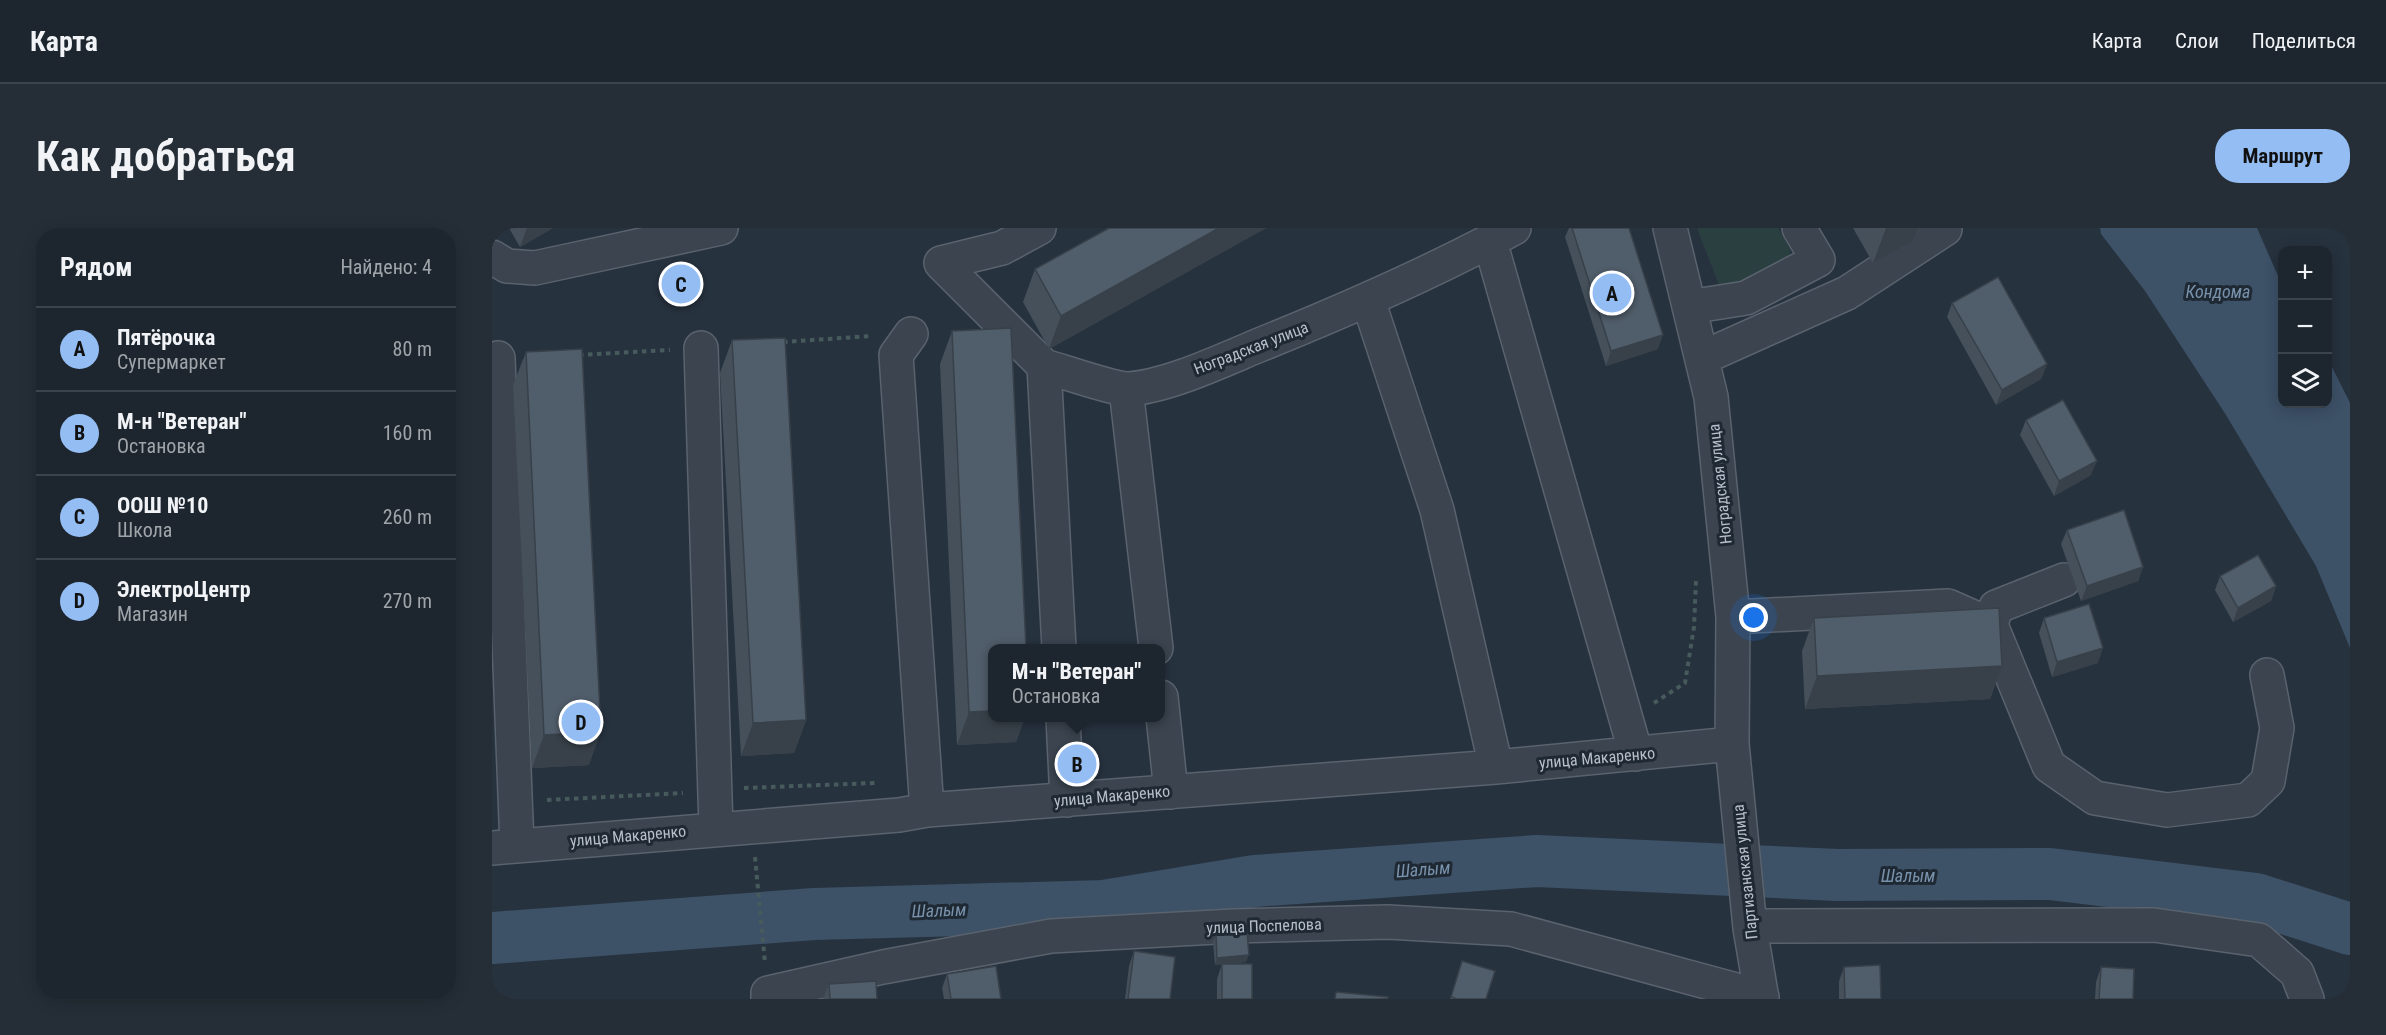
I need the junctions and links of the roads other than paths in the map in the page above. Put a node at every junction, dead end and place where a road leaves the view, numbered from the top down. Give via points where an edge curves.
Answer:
1 (721, 228) edge
2 (1039, 228) edge
3 (1670, 228) edge
4 (1799, 228) edge
5 (1945, 229) edge
6 (1507, 231) edge
7 (492, 257) edge
8 (1368, 300) junction
9 (1689, 307) junction
10 (911, 334) road end
11 (700, 348) road end
12 (498, 358) dead end
13 (1702, 358) junction
14 (1044, 366) junction
15 (1126, 389) junction
16 (2064, 580) dead end
17 (1733, 617) junction
18 (1991, 625) junction
19 (1059, 644) edge
20 (1156, 644) edge
21 (2267, 675) dead end
22 (1063, 722) edge
23 (1164, 722) edge
24 (1732, 744) junction
25 (1636, 754) junction
26 (1496, 767) junction
27 (1171, 792) junction
28 (926, 797) junction
29 (1067, 800) junction
30 (716, 828) junction
31 (505, 847) edge
32 (1750, 926) junction
33 (768, 996) edge
34 (1762, 998) edge
35 (2307, 999) edge

1 - 7 street via 535,268 507,266
2 - 14 street via 1002,248 941,263
3 - 9 street, Ноградская улица
4 - 9 street via 1818,260 1746,298
5 - 13 street via 1847,293
6 - 8 street, Ноградская улица
6 - 25 street
8 - 15 street, Ноградская улица via 1207,367
8 - 26 street via 1437,510
9 - 13 street, Ноградская улица
10 - 28 street via 896,355
11 - 30 street
12 - 31 street via 515,801
13 - 17 street, Ноградская улица via 1711,397
14 - 15 street, Ноградская улица
14 - 19 street
15 - 20 street
16 - 18 street via 1996,607
17 - 18 street via 1948,606
17 - 24 street, Ноградская улица
18 - 21 street via 2049,766 2095,798 2167,810 2248,800 2268,781 2277,728
22 - 29 street
23 - 27 street
24 - 25 street, улица Макаренко
24 - 32 street, Партизанская улица
25 - 26 street, улица Макаренко
26 - 27 street, улица Макаренко
27 - 29 street, улица Макаренко
28 - 29 street, улица Макаренко
28 - 30 street, улица Макаренко via 887,816
30 - 31 street, улица Макаренко
32 - 34 street, Партизанская улица
32 - 35 street via 2154,925 2259,940 2297,973
33 - 34 street, улица Поспелова via 883,967 1051,936 1388,922 1511,929

